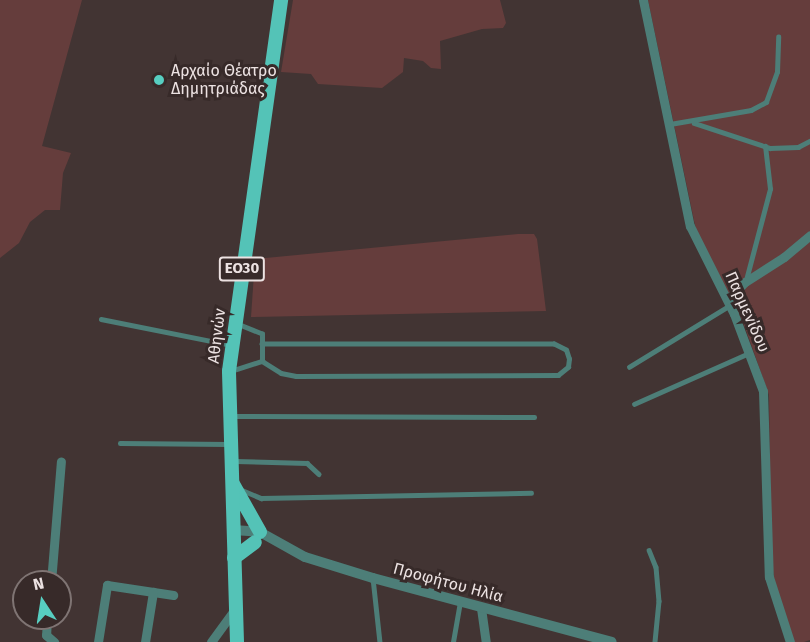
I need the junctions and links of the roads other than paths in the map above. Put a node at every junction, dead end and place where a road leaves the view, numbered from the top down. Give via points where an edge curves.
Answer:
1 (281, 0) edge
2 (643, 0) edge
3 (778, 37) dead end
4 (692, 122) junction
5 (670, 124) junction
6 (810, 141) edge
7 (765, 146) junction
8 (810, 235) edge
9 (745, 282) junction
10 (729, 302) junction
11 (101, 319) dead end
12 (234, 323) junction
13 (262, 344) junction
14 (231, 345) junction
15 (749, 353) junction
16 (262, 361) junction
17 (629, 367) dead end
18 (229, 371) junction
19 (634, 404) dead end
20 (227, 416) junction
21 (534, 417) dead end
22 (120, 443) dead end
23 (228, 444) junction
24 (229, 460) junction
25 (61, 461) dead end
26 (319, 474) dead end
27 (231, 477) junction
28 (531, 493) dead end
29 (233, 535) junction
30 (257, 537) junction
31 (650, 550) dead end
32 (234, 558) junction
33 (52, 570) edge
34 (373, 578) junction
35 (153, 592) junction
36 (173, 595) dead end
37 (460, 602) junction
38 (481, 608) junction
39 (235, 609) junction
40 (46, 630) edge
41 (54, 642) edge
42 (98, 642) edge
43 (145, 642) edge
44 (211, 642) edge
45 (237, 642) edge
46 (380, 642) edge
47 (453, 642) edge
48 (486, 642) edge
49 (612, 642) edge
50 (655, 642) edge
51 (790, 642) edge

1 - 12 main road, Αθηνών / ΕΟ30
2 - 5 street, Παρμενίδου
3 - 4 lane via 777,72 769,99 751,110
4 - 5 lane
4 - 7 lane
5 - 10 street, Παρμενίδου via 694,240
6 - 7 lane via 786,148
7 - 9 lane via 770,189
8 - 9 street
9 - 10 street
10 - 15 street, Παρμενίδου
10 - 17 lane
11 - 14 lane
12 - 13 lane via 262,333
12 - 14 main road, Αθηνών / ΕΟ30
13 - 16 lane
13 - 16 lane via 554,344 563,347 569,359 567,368 558,375 296,376 281,373
14 - 18 main road, Αθηνών / ΕΟ30
15 - 19 lane
15 - 51 street, Παρμενίδου via 765,406 769,577
16 - 18 lane
18 - 20 main road, Αθηνών / ΕΟ30
20 - 21 lane
20 - 23 main road, Αθηνών / ΕΟ30
22 - 23 lane
23 - 24 main road, Αθηνών / ΕΟ30
24 - 26 lane via 307,463
24 - 27 main road, Αθηνών / ΕΟ30
25 - 33 street
27 - 28 lane via 245,493 261,498
27 - 29 main road, Αθηνών / ΕΟ30
27 - 30 main road
29 - 30 street
29 - 32 main road, Αθηνών / ΕΟ30
30 - 32 main road
30 - 34 street, Προφήτου Ηλία
31 - 50 lane via 659,601
32 - 39 main road, Αθηνών / ΕΟ30
34 - 37 street, Προφήτου Ηλία
34 - 46 lane
35 - 36 street
35 - 42 street via 107,585
35 - 43 street
37 - 38 street, Προφήτου Ηλία
37 - 47 lane
38 - 48 street
38 - 49 street, Προφήτου Ηλία
39 - 44 street
39 - 45 main road, Αθηνών / ΕΟ30
40 - 41 street

